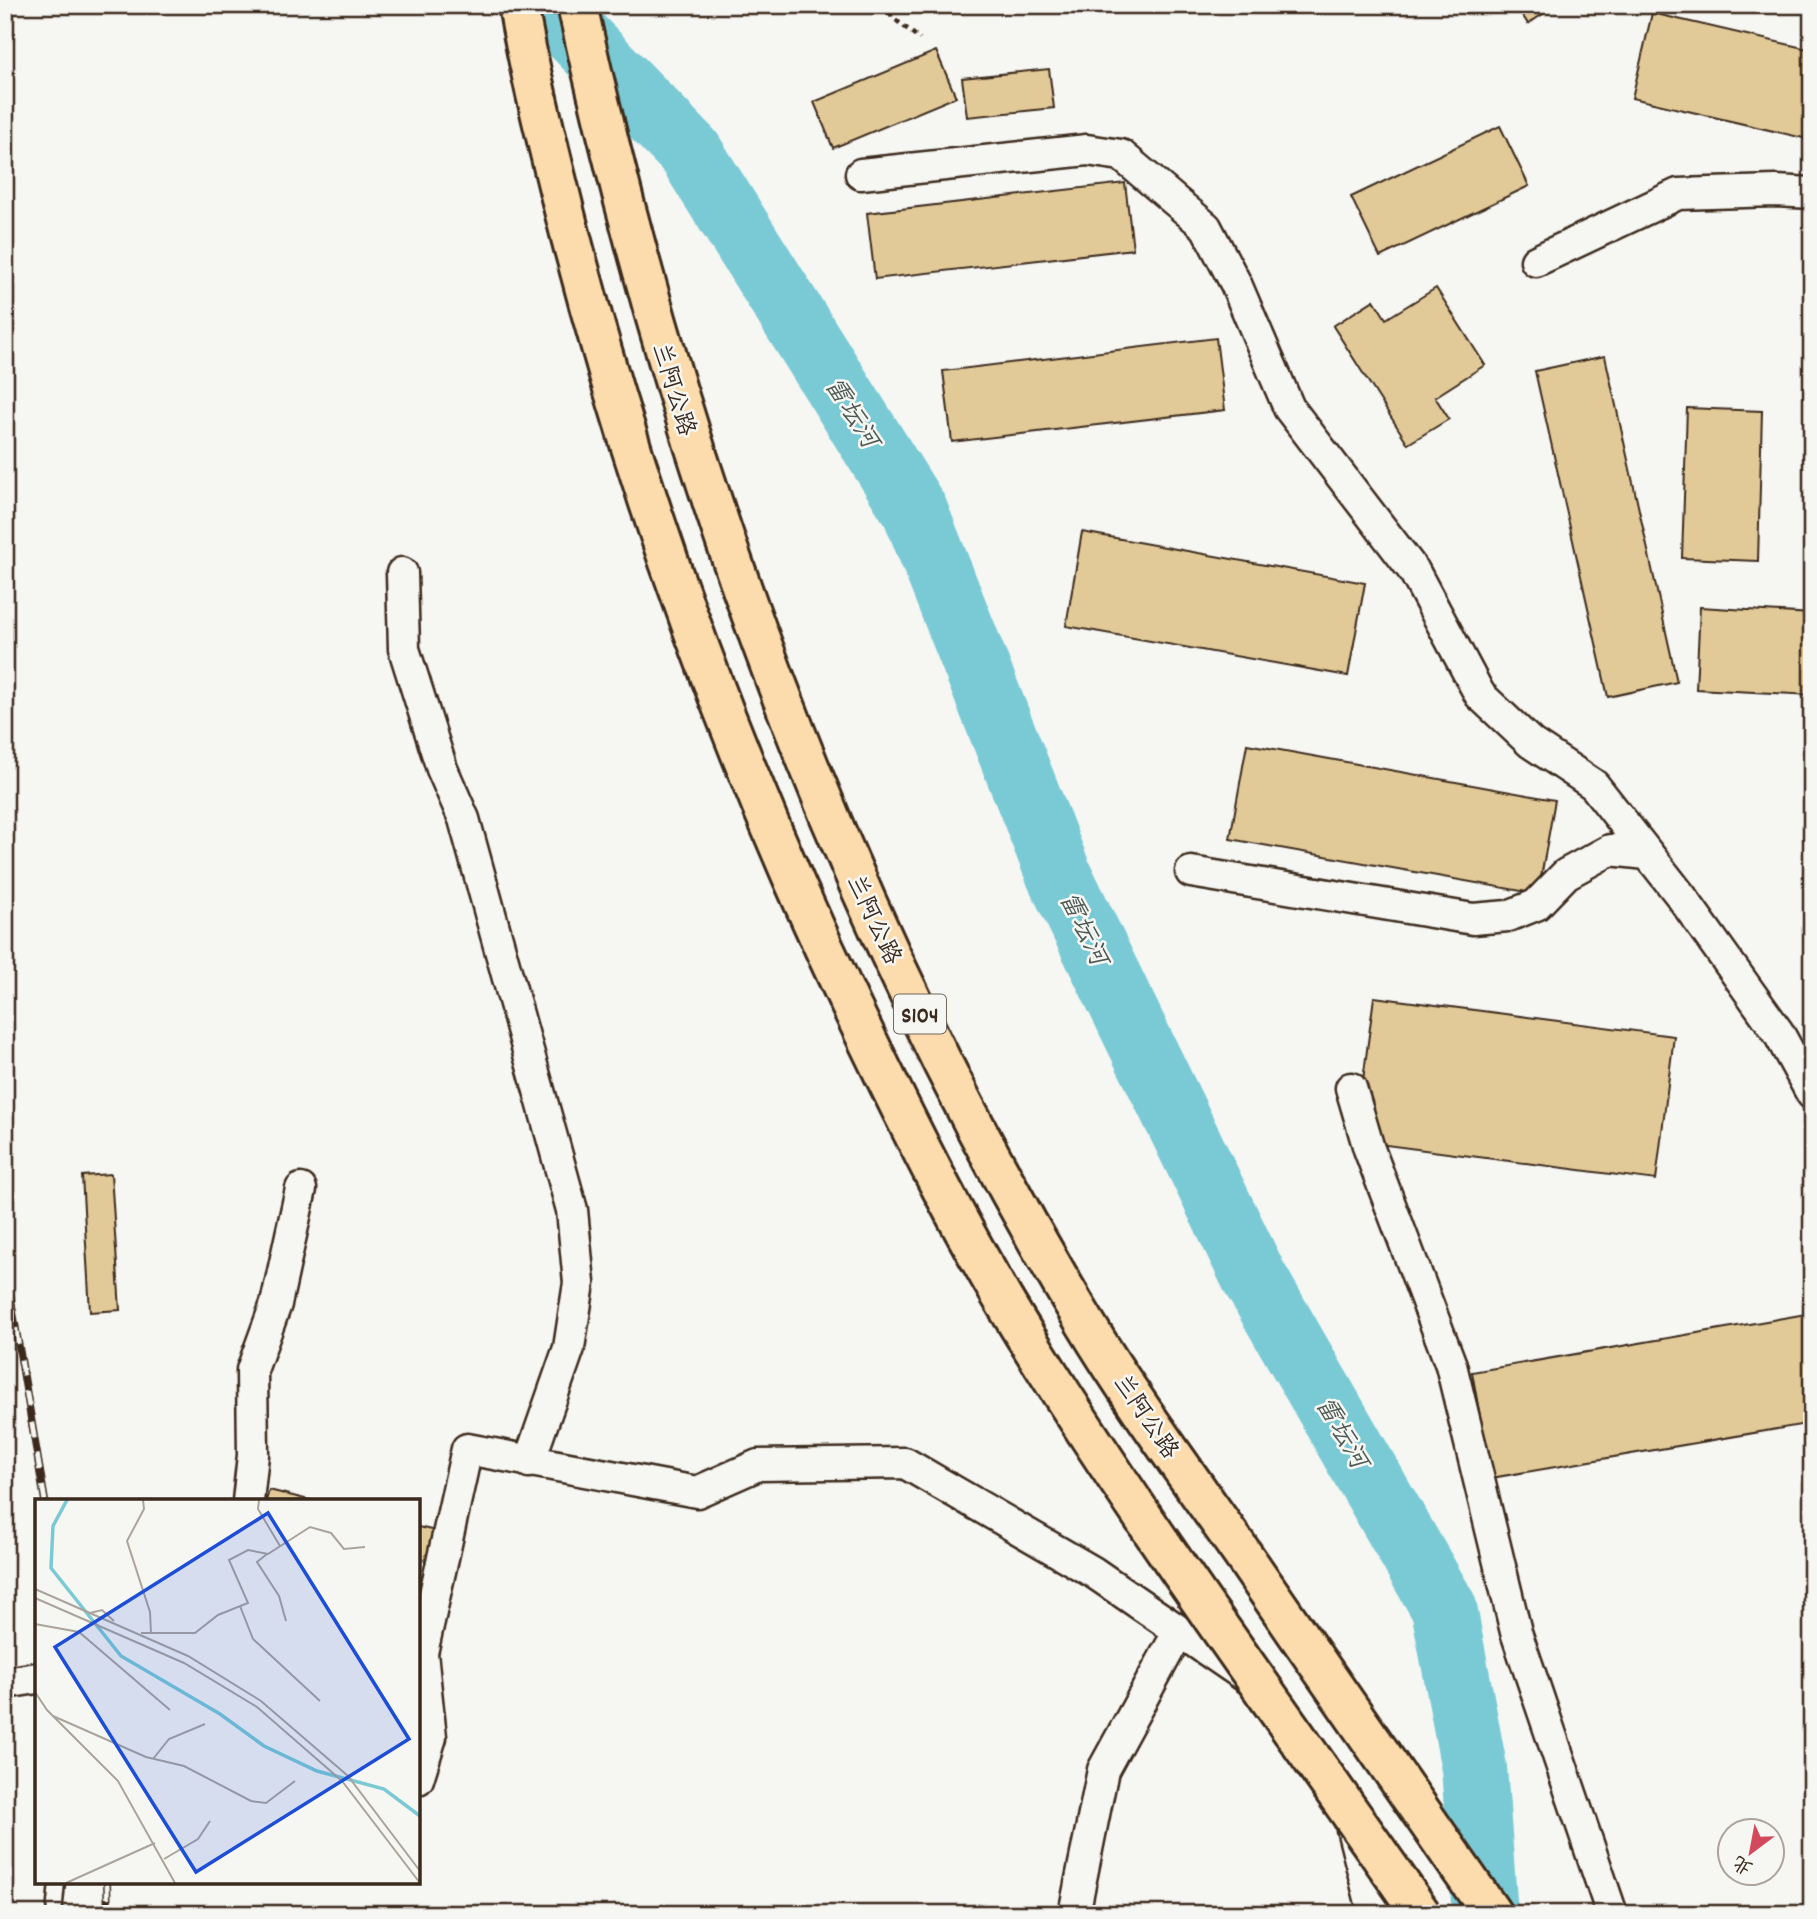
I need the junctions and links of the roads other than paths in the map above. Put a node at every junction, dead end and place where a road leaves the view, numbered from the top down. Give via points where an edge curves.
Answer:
1 (518, 5) edge
2 (577, 5) edge
3 (861, 174) dead end
4 (1812, 193) edge
5 (1536, 261) dead end
6 (402, 573) dead end
7 (1647, 854) junction
8 (1191, 872) dead end
9 (1351, 1088) dead end
10 (1812, 1094) edge
11 (302, 1189) dead end
12 (528, 1462) junction
13 (248, 1499) edge
14 (1179, 1631) junction
15 (35, 1678) edge
16 (5, 1684) edge
17 (420, 1773) edge
18 (57, 1884) edge
19 (54, 1914) edge
20 (1074, 1914) edge
21 (1374, 1914) edge
22 (1421, 1914) edge
23 (1492, 1914) edge
24 (1612, 1914) edge

1 - 22 highway, S104, bridge via 579,270 657,527 749,774 820,941 887,1082 1036,1354
2 - 23 highway, 兰阿公路 / S104 via 636,255 712,508 812,776 933,1043 1086,1324
3 - 7 street via 1087,150 1110,153 1121,155 1206,227 1236,284 1289,408 1414,571 1480,695 1531,743 1594,785
4 - 5 street via 1678,194
6 - 12 street via 404,649 442,769 464,818 572,1210 579,1283 569,1348
7 - 8 street via 1610,850 1566,874 1536,905 1508,916 1473,919
7 - 10 street via 1779,1032
9 - 24 street via 1369,1149 1451,1365 1516,1632
11 - 13 street via 276,1304 252,1370
12 - 14 street via 697,1492 758,1465 905,1463 1093,1572
12 - 17 street via 467,1450 422,1653 431,1737
14 - 20 street via 1103,1770
14 - 21 street via 1292,1709 1342,1790
15 - 16 street
18 - 19 lane

